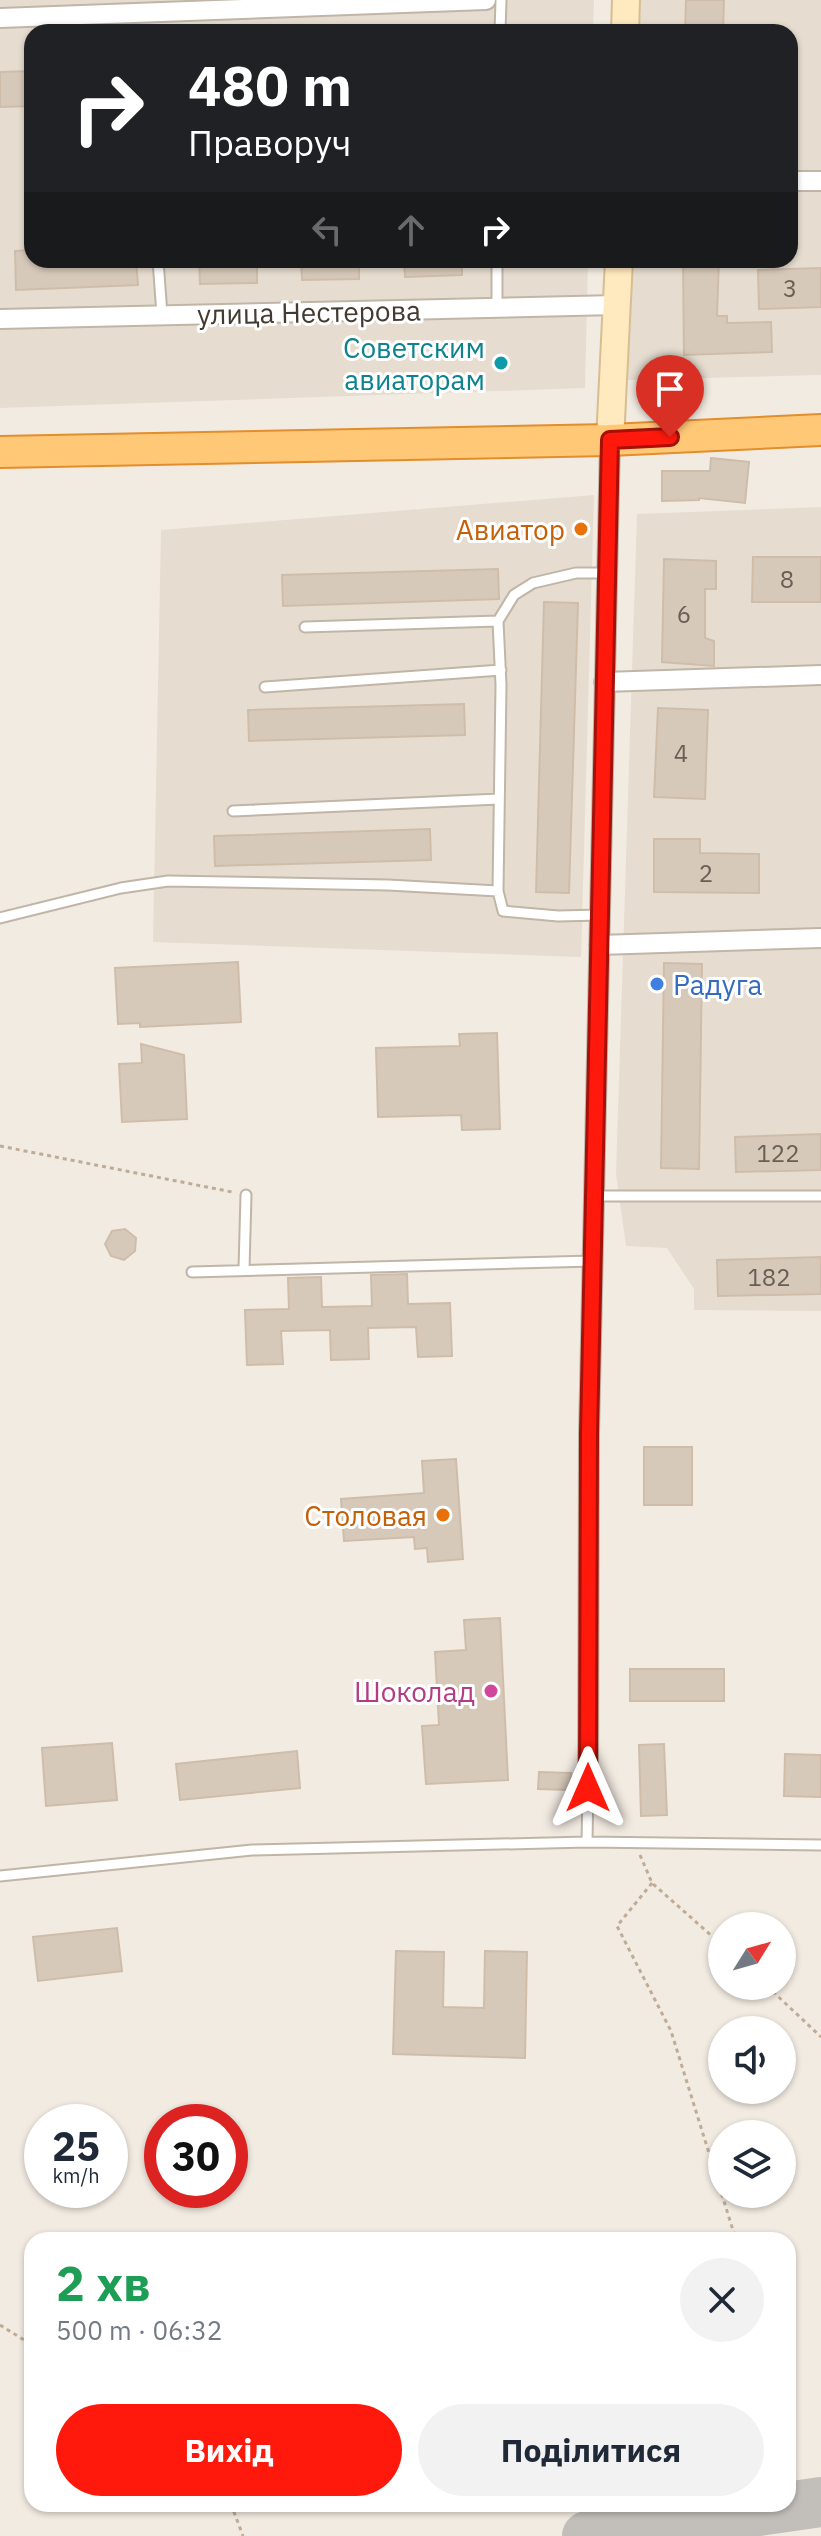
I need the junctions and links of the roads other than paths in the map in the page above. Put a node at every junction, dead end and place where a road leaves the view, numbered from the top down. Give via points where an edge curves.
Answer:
1 (486, 0) edge
2 (501, 0) edge
3 (626, 0) edge
4 (0, 18) edge
5 (500, 24) edge
6 (625, 24) edge
7 (798, 181) edge
8 (821, 181) edge
9 (159, 268) edge
10 (497, 268) edge
11 (619, 268) edge
12 (617, 305) junction
13 (497, 308) junction
14 (162, 315) junction
15 (0, 319) edge
16 (821, 430) edge
17 (610, 440) junction
18 (0, 452) edge
19 (606, 573) junction
20 (498, 621) junction
21 (305, 627) dead end
22 (501, 670) junction
23 (821, 675) edge
24 (604, 682) junction
25 (265, 687) dead end
26 (499, 799) junction
27 (233, 811) dead end
28 (498, 891) junction
29 (600, 915) junction
30 (0, 918) edge
31 (821, 938) edge
32 (599, 945) junction
33 (246, 1195) road end
34 (594, 1196) junction
35 (821, 1196) edge
36 (593, 1261) junction
37 (244, 1269) junction
38 (192, 1272) dead end
39 (588, 1788) joint
40 (587, 1842) junction
41 (821, 1845) edge
42 (0, 1876) edge

1 - 4 street
2 - 5 lane
3 - 6 main road
7 - 8 street
9 - 14 lane
10 - 13 lane
11 - 12 main road
12 - 13 street, улица Нестерова
12 - 17 main road
13 - 14 street, улица Нестерова
14 - 15 street, улица Нестерова
16 - 17 highway
17 - 18 highway
17 - 19 street
19 - 20 lane via 576,573 533,583 514,595
19 - 24 street
20 - 21 lane
20 - 22 lane
22 - 25 lane
22 - 26 lane
23 - 24 street
24 - 29 street
26 - 27 lane
26 - 28 lane
28 - 29 lane via 503,911
28 - 30 lane via 168,881
29 - 32 street
31 - 32 street
32 - 34 street
33 - 37 lane
34 - 35 lane
34 - 36 street
36 - 37 lane
36 - 39 street
37 - 38 lane
39 - 40 lane
40 - 41 lane
40 - 42 lane via 252,1850

